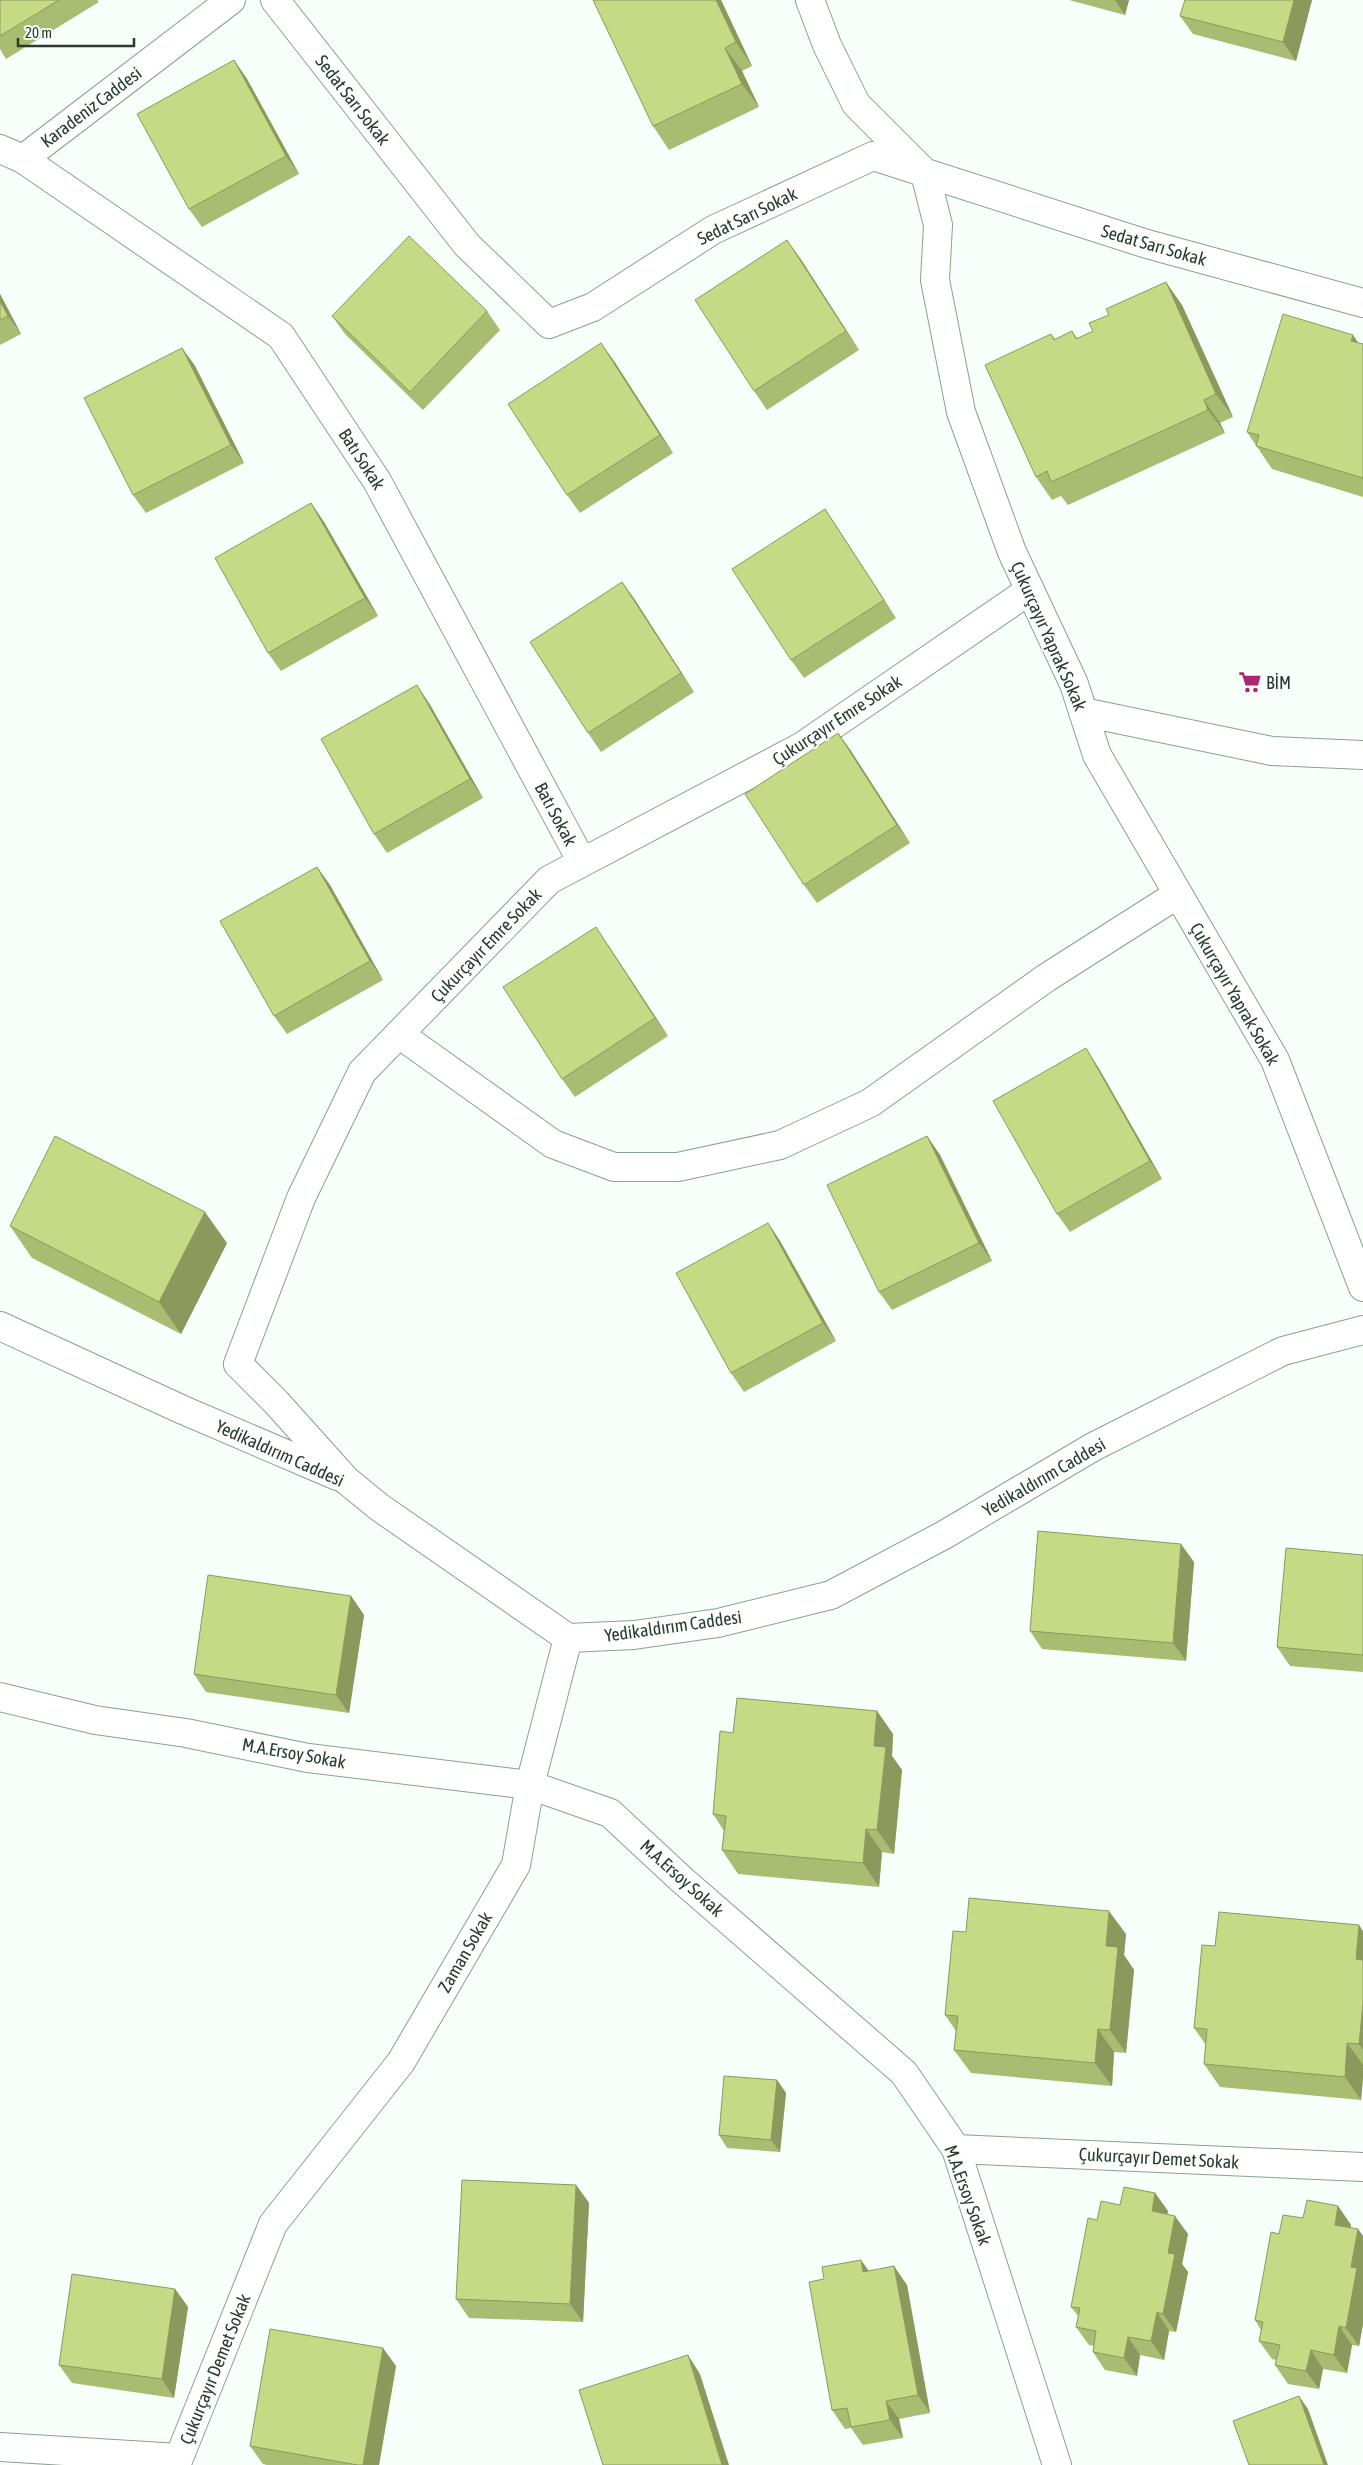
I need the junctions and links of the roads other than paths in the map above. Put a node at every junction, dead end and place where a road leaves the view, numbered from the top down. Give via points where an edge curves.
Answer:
1 (231, 0) edge
2 (275, 0) edge
3 (810, 0) edge
4 (11, 154) edge
5 (925, 173) junction
6 (1363, 303) edge
7 (1030, 590) junction
8 (1083, 712) junction
9 (1363, 755) edge
10 (582, 862) junction
11 (1178, 894) junction
12 (399, 1034) junction
13 (1363, 1287) edge
14 (0, 1326) edge
15 (1363, 1330) edge
16 (346, 1480) junction
17 (568, 1638) junction
18 (0, 1697) edge
19 (530, 1785) junction
20 (956, 2149) junction
21 (1363, 2167) edge
22 (273, 2224) joint
23 (0, 2447) edge
24 (1057, 2465) edge

1 - 4 street, Karadeniz Caddesi
2 - 5 street, Sedat Sarı Sokak via 467,245 549,324 592,306 713,230 872,156
3 - 5 street via 827,46 856,104
4 - 10 street, Batı Sokak via 281,336 377,481
5 - 6 street, Sedat Sarı Sokak via 1147,244
5 - 7 street, Çukurçayır Yaprak Sokak via 938,225 935,280 961,412 1012,552
7 - 8 street, Çukurçayır Yaprak Sokak via 1074,684
7 - 10 street, Çukurçayır Emre Sokak via 801,747
8 - 9 street via 1272,751
8 - 11 street, Çukurçayır Yaprak Sokak via 1098,755
10 - 12 street, Çukurçayır Emre Sokak via 549,880
11 - 12 street via 1046,978 870,1103 780,1145 678,1167 614,1167 554,1144
11 - 13 street, Çukurçayır Yaprak Sokak via 1275,1060
12 - 16 street, Çukurçayır Emre Sokak via 362,1072 301,1198 238,1364
14 - 16 street, Yedikaldırım Caddesi
15 - 17 street, Yedikaldırım Caddesi via 1274,1356 1092,1447 944,1535 831,1595 718,1623 634,1635
16 - 17 street, Yedikaldırım Caddesi via 379,1507
17 - 19 street, Zaman Sokak
18 - 19 street, M.A.Ersoy Sokak via 95,1720 186,1733 308,1758
19 - 20 street, M.A.Ersoy Sokak via 610,1814 904,2073
19 - 22 street, Zaman Sokak via 516,1865 411,2046
20 - 21 street, Çukurçayır Demet Sokak
20 - 24 street, M.A.Ersoy Sokak
22 - 23 street, Çukurçayır Demet Sokak via 180,2458

